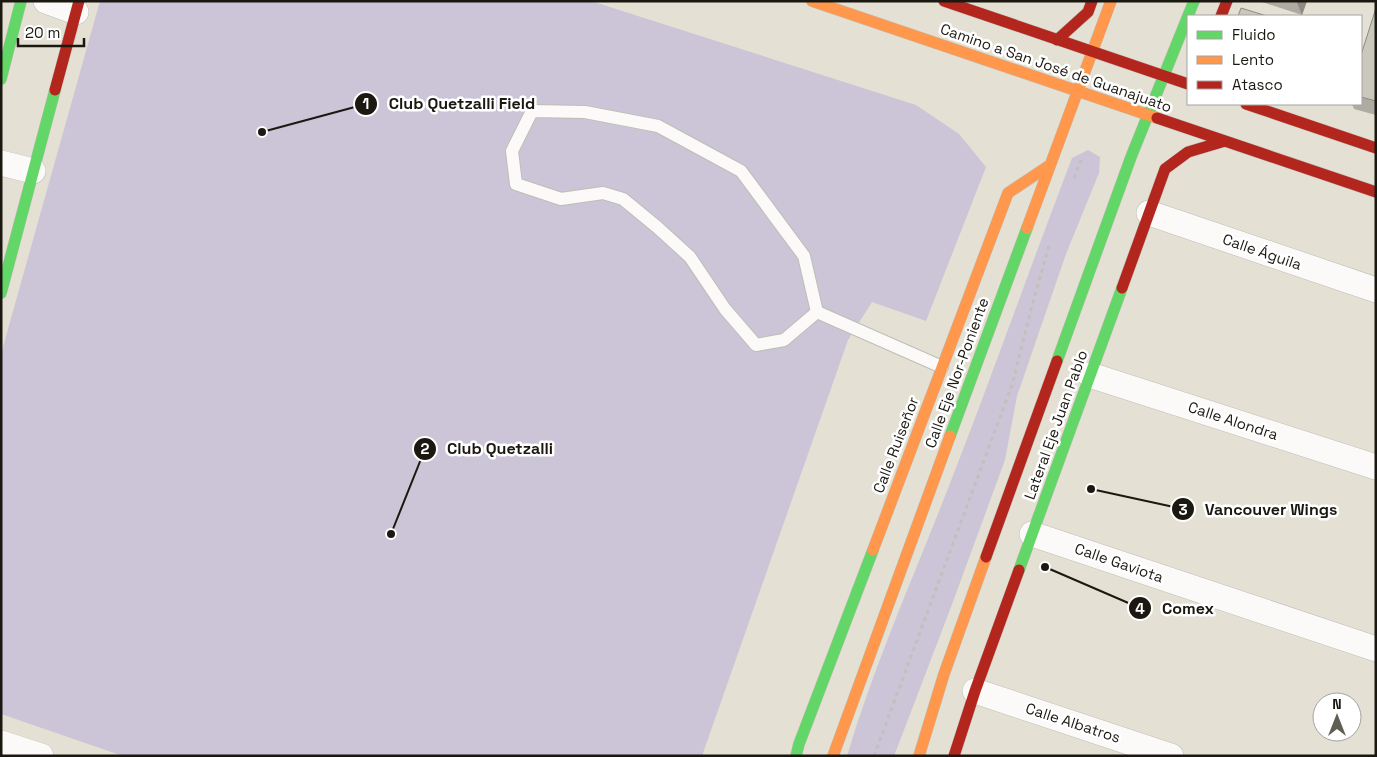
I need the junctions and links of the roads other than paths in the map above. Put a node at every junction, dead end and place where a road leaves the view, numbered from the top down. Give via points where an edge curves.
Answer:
1 (21, 1) edge
2 (46, 1) edge
3 (812, 1) edge
4 (1092, 1) edge
5 (1111, 1) edge
6 (1194, 1) edge
7 (1227, 1) edge
8 (952, 3) edge
9 (78, 7) edge
10 (1188, 15) edge
11 (1221, 15) edge
12 (1187, 18) edge
13 (1057, 40) junction
14 (1092, 52) junction
15 (1164, 76) junction
16 (1, 79) edge
17 (1187, 84) edge
18 (1076, 91) junction
19 (1249, 105) edge
20 (1149, 115) junction
21 (1225, 141) junction
22 (1376, 148) edge
23 (1, 163) edge
24 (1050, 165) junction
25 (33, 171) junction
26 (1376, 192) edge
27 (1149, 213) junction
28 (1376, 290) edge
29 (1, 293) edge
30 (817, 312) junction
31 (942, 367) junction
32 (1090, 375) junction
33 (1376, 467) edge
34 (1032, 534) junction
35 (1376, 649) edge
36 (975, 691) junction
37 (1, 743) edge
38 (41, 756) edge
39 (796, 756) edge
40 (833, 756) edge
41 (919, 756) edge
42 (954, 756) edge
43 (1171, 756) edge

1 - 16 main road
2 - 9 street
3 - 18 main road, Camino a San José de Guanajuato
4 - 13 main road via 1088,12
5 - 14 main road, Calle Eje Nor-Poniente
6 - 10 main road
7 - 11 main road
8 - 13 main road, Camino a San José de Guanajuato
9 - 25 main road
12 - 15 main road
13 - 14 main road, Camino a San José de Guanajuato
14 - 15 main road, Camino a San José de Guanajuato
14 - 18 main road, Calle Eje Nor-Poniente
15 - 17 main road, Camino a San José de Guanajuato
15 - 20 main road
18 - 20 main road, Camino a San José de Guanajuato
18 - 24 main road, Calle Eje Nor-Poniente
19 - 22 main road
20 - 21 main road, Camino a San José de Guanajuato
20 - 41 main road via 944,674
21 - 26 main road, Camino a San José de Guanajuato
21 - 27 main road, Lateral Eje Juan Pablo via 1188,152 1165,169
23 - 25 street
24 - 31 main road, Calle Ruiseñor via 1008,193
24 - 40 main road, Calle Eje Nor-Poniente
25 - 29 main road
27 - 28 street, Calle Águila
27 - 32 main road, Lateral Eje Juan Pablo
30 - 30 lane via 804,256 741,171 658,126 585,112 532,111 512,151 516,184 561,199 603,193 623,199 690,257 725,309 756,345 784,340
30 - 31 lane
31 - 39 main road, Calle Ruiseñor
32 - 33 street, Calle Alondra
32 - 34 main road, Lateral Eje Juan Pablo
34 - 35 street, Calle Gaviota
34 - 36 main road, Lateral Eje Juan Pablo
36 - 42 main road, Lateral Eje Juan Pablo
36 - 43 street, Calle Albatros
37 - 38 street

